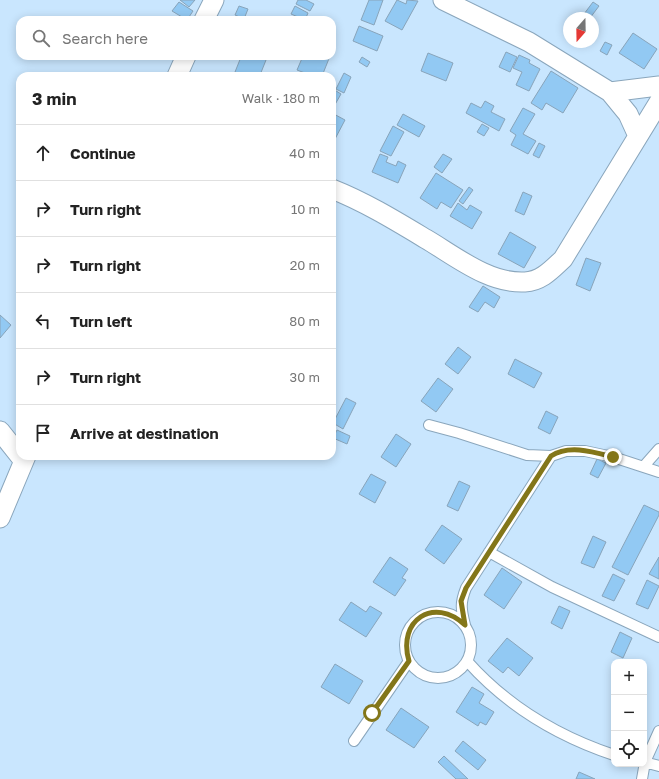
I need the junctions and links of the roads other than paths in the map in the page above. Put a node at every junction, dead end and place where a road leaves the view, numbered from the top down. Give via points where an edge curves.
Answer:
1 (214, 0) edge
2 (443, 0) edge
3 (206, 16) edge
4 (184, 60) edge
5 (179, 72) edge
6 (659, 86) edge
7 (610, 92) junction
8 (659, 102) edge
9 (638, 136) junction
10 (336, 191) edge
11 (429, 425) dead end
12 (0, 431) edge
13 (16, 448) edge
14 (659, 449) edge
15 (551, 456) junction
16 (24, 460) edge
17 (644, 466) junction
18 (659, 472) edge
19 (0, 518) edge
20 (489, 552) junction
21 (465, 625) junction
22 (659, 637) edge
23 (409, 661) junction
24 (467, 661) junction
25 (659, 731) edge
26 (354, 741) dead end
27 (611, 755) edge
28 (647, 756) edge
29 (647, 763) edge
30 (659, 766) edge
31 (643, 767) edge
32 (642, 779) edge

1 - 3 street
2 - 7 street via 529,42
4 - 5 street
6 - 7 street
7 - 9 street via 628,114
8 - 9 street
9 - 10 street via 563,259 542,278 526,282 504,280 482,272 386,216
11 - 15 lane via 527,455
12 - 13 street
14 - 17 lane
15 - 17 lane via 566,451 585,450
15 - 20 lane
16 - 19 street
17 - 18 lane
20 - 21 lane via 466,588 461,601
20 - 22 lane via 552,586
21 - 23 lane via 456,617 444,612 420,617 411,626 406,637
21 - 24 lane via 471,643
23 - 24 lane via 429,676 441,678 454,674
23 - 26 lane
24 - 27 lane via 505,698 537,721 567,738
25 - 28 lane
29 - 30 lane
31 - 32 lane

